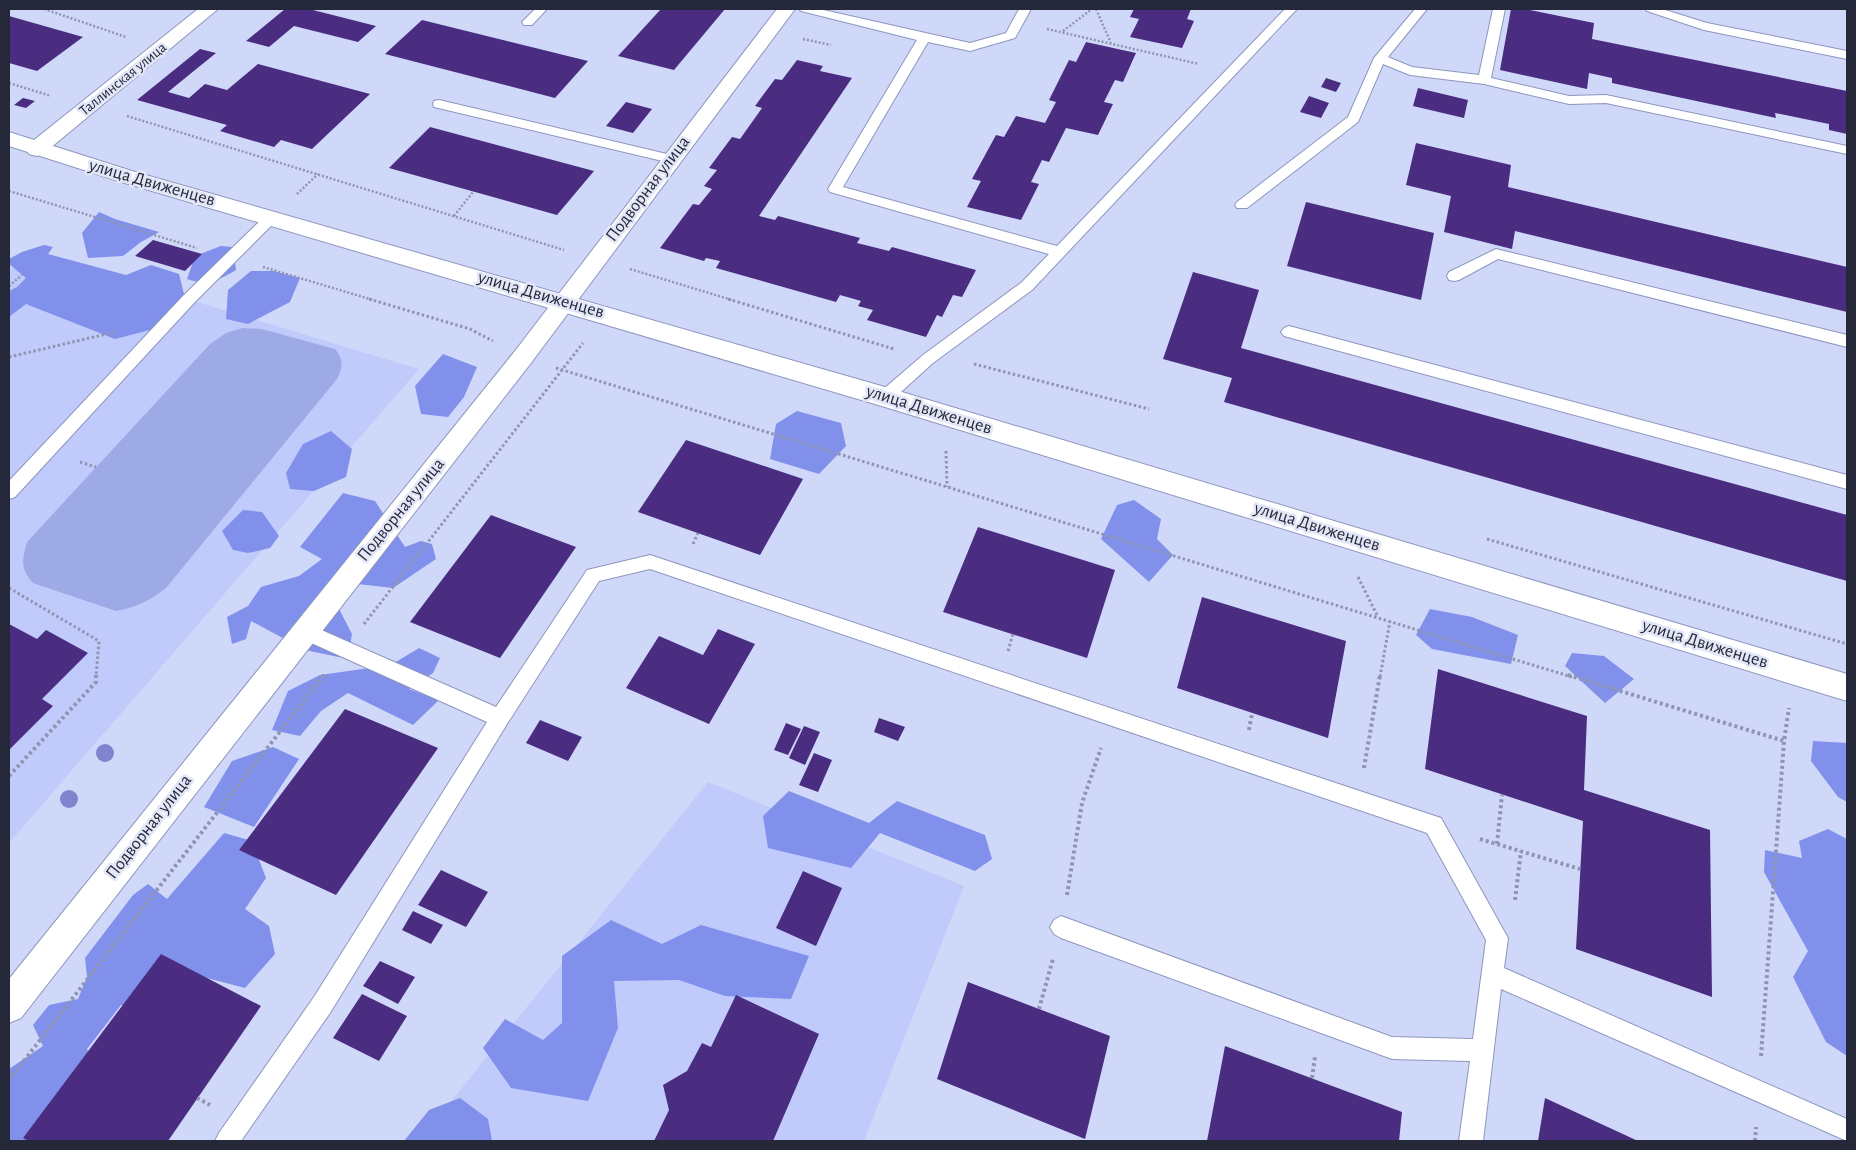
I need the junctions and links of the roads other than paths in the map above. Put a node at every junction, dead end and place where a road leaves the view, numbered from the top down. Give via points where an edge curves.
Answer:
1 (209, 9) edge
2 (541, 9) edge
3 (786, 9) edge
4 (805, 9) edge
5 (1025, 9) edge
6 (1291, 9) edge
7 (1420, 9) edge
8 (1499, 9) edge
9 (1650, 9) edge
10 (528, 22) dead end
11 (924, 38) junction
12 (1847, 54) edge
13 (1380, 58) junction
14 (1484, 80) junction
15 (439, 104) dead end
16 (9, 139) edge
17 (36, 149) junction
18 (1847, 150) edge
19 (671, 159) junction
20 (1242, 205) dead end
21 (272, 217) junction
22 (1061, 252) junction
23 (1454, 276) dead end
24 (564, 302) junction
25 (1289, 332) dead end
26 (1847, 341) edge
27 (885, 397) junction
28 (1847, 482) edge
29 (9, 492) edge
30 (304, 632) junction
31 (1847, 688) edge
32 (500, 718) junction
33 (1061, 927) road end
34 (1492, 974) junction
35 (9, 1006) edge
36 (1484, 1050) junction
37 (1847, 1131) edge
38 (227, 1141) edge
39 (1471, 1141) edge

1 - 17 street, Таллинская улица
2 - 10 lane
3 - 19 street, Подворная улица
4 - 11 lane
5 - 11 lane via 1011,35 970,47
6 - 22 lane
7 - 13 lane
8 - 14 lane
9 - 12 lane via 1704,26
11 - 22 lane via 835,189
13 - 14 lane via 1410,71
13 - 20 lane via 1352,120
14 - 18 lane via 1569,100 1606,99
15 - 19 lane
16 - 17 street, улица Движенцев
17 - 21 street, улица Движенцев
19 - 24 street, Подворная улица
21 - 24 street, улица Движенцев
21 - 29 lane via 170,320
22 - 27 lane via 1027,286 928,359
23 - 26 lane via 1496,254
24 - 27 street, улица Движенцев
24 - 30 street, Подворная улица
25 - 28 lane
27 - 31 street, улица Движенцев
30 - 32 lane
30 - 35 street, Подворная улица
32 - 34 lane via 593,575 650,562 1434,825 1497,938
32 - 38 lane via 322,1005
33 - 36 lane via 1392,1048
34 - 36 lane
34 - 37 lane
36 - 39 lane

